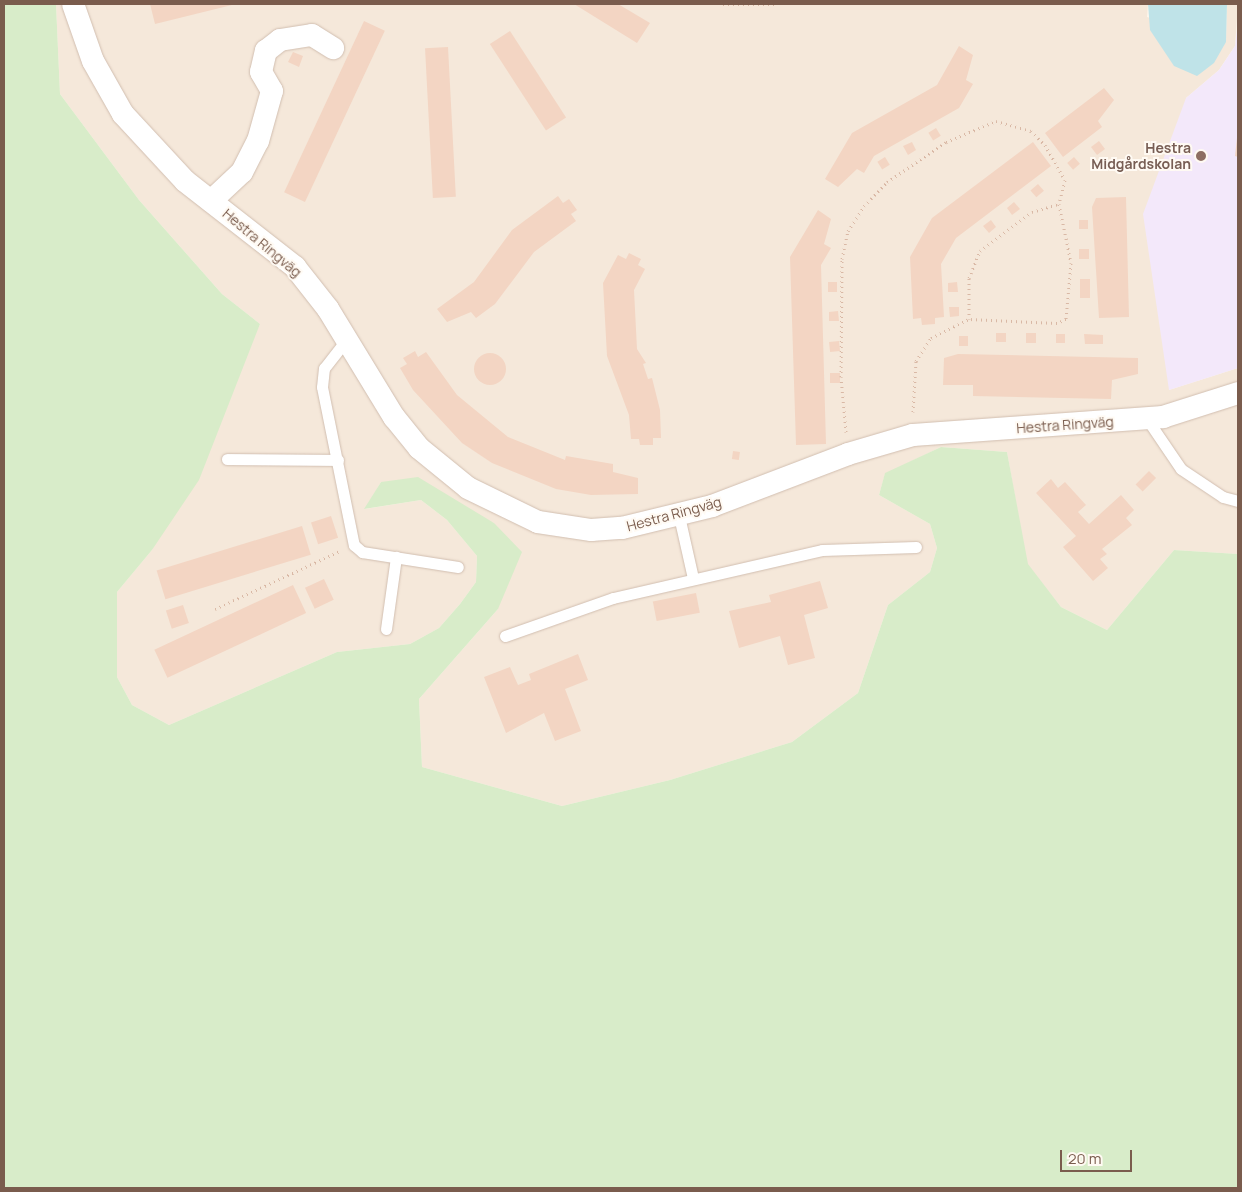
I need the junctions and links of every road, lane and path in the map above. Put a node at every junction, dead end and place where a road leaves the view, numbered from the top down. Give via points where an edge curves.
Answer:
1 (73, 4) edge
2 (723, 4) edge
3 (777, 4) edge
4 (333, 48) dead end
5 (212, 201) junction
6 (1059, 204) junction
7 (969, 319) junction
8 (347, 339) junction
9 (1238, 393) edge
10 (1147, 419) junction
11 (913, 435) junction
12 (848, 454) junction
13 (227, 460) dead end
14 (338, 460) junction
15 (1238, 502) edge
16 (679, 516) junction
17 (354, 545) junction
18 (916, 547) dead end
19 (396, 557) junction
20 (458, 567) dead end
21 (693, 578) junction
22 (216, 609) dead end
23 (386, 629) dead end
24 (505, 636) dead end

1 - 5 street, Hestra Ringväg via 93,61 123,114 150,147
2 - 3 path
4 - 5 street via 312,35 280,40 266,52 261,72 272,91 258,141 242,172
5 - 8 street, Hestra Ringväg via 295,268
6 - 7 path via 1032,212 980,252 969,278
6 - 7 path via 1070,263 1066,319 1057,322
6 - 12 path via 1065,180 1045,145 1025,128 996,121 946,142 888,182 864,206 848,230 842,259 841,377
7 - 11 path via 931,338 916,361
8 - 14 lane via 324,368 322,387
8 - 16 street, Hestra Ringväg via 394,417 419,448 468,488 493,502 538,522 592,530
9 - 10 street, Hestra Ringväg
10 - 11 street, Hestra Ringväg
10 - 15 lane via 1181,468 1223,497
11 - 12 street, Hestra Ringväg
12 - 16 street, Hestra Ringväg
13 - 14 lane
14 - 17 lane
16 - 21 lane
17 - 19 lane via 362,552
17 - 22 path
18 - 21 lane via 822,550
19 - 20 lane
19 - 23 lane
21 - 24 lane via 613,598

